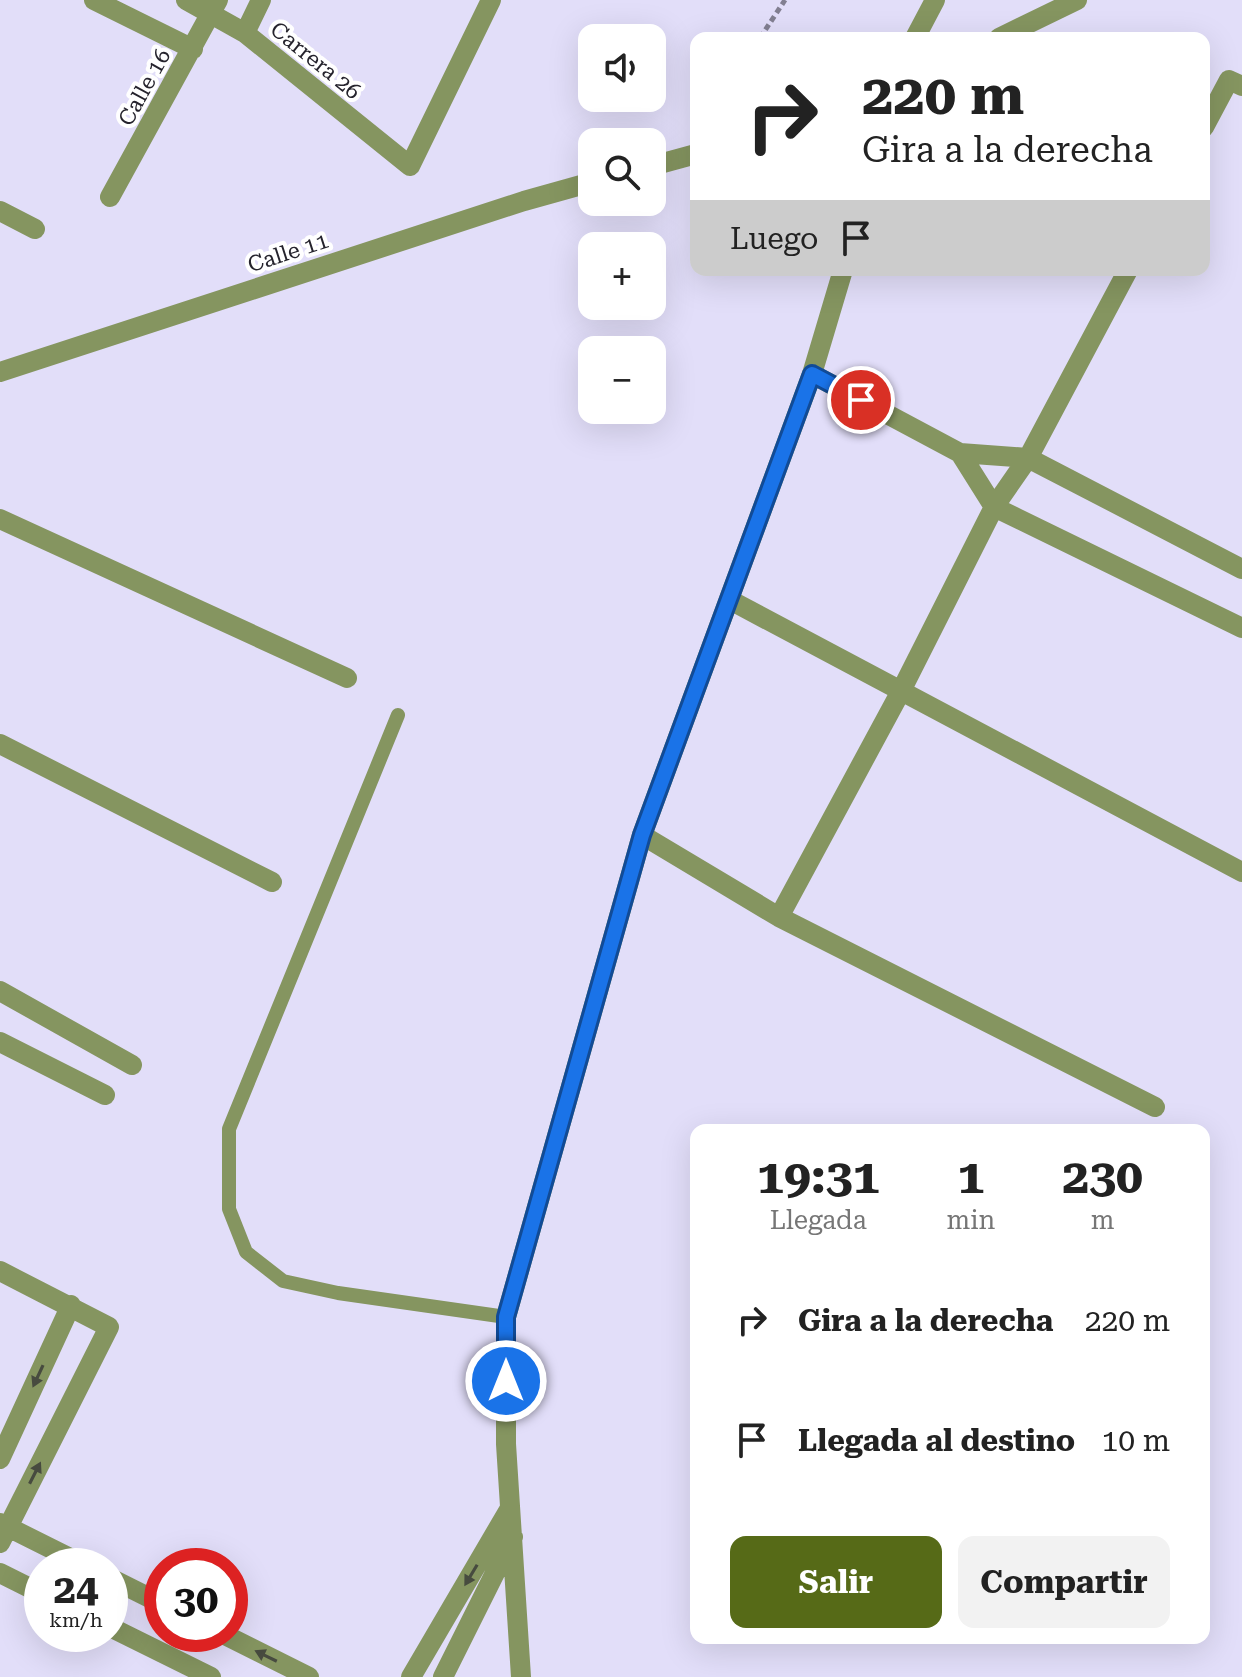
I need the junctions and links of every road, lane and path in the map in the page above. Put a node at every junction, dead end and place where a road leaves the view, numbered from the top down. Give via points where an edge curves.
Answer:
1 (94, 0) edge
2 (186, 0) edge
3 (261, 0) edge
4 (491, 0) edge
5 (785, 0) edge
6 (935, 0) edge
7 (1077, 0) edge
8 (215, 6) edge
9 (764, 32) edge
10 (918, 32) edge
11 (1011, 32) edge
12 (245, 33) junction
13 (193, 49) junction
14 (1242, 86) edge
15 (1210, 116) edge
16 (690, 156) edge
17 (666, 162) edge
18 (578, 186) edge
19 (110, 197) dead end
20 (0, 211) edge
21 (35, 229) dead end
22 (841, 276) edge
23 (1125, 276) edge
24 (0, 372) edge
25 (812, 374) junction
26 (960, 453) junction
27 (1028, 458) junction
28 (994, 507) junction
29 (1, 521) edge
30 (1242, 569) edge
31 (730, 600) junction
32 (1242, 628) edge
33 (347, 678) dead end
34 (901, 691) junction
35 (398, 715) dead end
36 (0, 744) edge
37 (642, 835) junction
38 (1242, 872) edge
39 (272, 882) dead end
40 (779, 917) junction
41 (0, 991) edge
42 (0, 1042) edge
43 (132, 1065) dead end
44 (105, 1095) dead end
45 (1155, 1107) dead end
46 (0, 1271) edge
47 (71, 1305) junction
48 (506, 1317) junction
49 (0, 1459) edge
50 (510, 1508) junction
51 (3, 1531) edge
52 (514, 1535) junction
53 (43, 1548) edge
54 (0, 1573) edge
55 (24, 1585) edge
56 (128, 1636) edge
57 (248, 1646) edge
58 (211, 1677) edge
59 (309, 1677) edge
60 (411, 1677) edge
61 (443, 1677) edge
62 (521, 1677) edge

1 - 13 street
2 - 8 street, Carrera 26
3 - 12 street
4 - 12 street, Carrera 26 via 410,166
5 - 9 path
6 - 10 street
7 - 11 street
8 - 12 street, Carrera 26
8 - 13 street, Calle 16
13 - 19 street, Calle 16
14 - 15 street via 1229,80
16 - 17 street
18 - 24 street, Calle 11
20 - 21 street
22 - 25 street
23 - 27 street
25 - 26 street
25 - 31 street
26 - 27 street
26 - 28 street
27 - 28 street
27 - 30 street
28 - 32 street
28 - 34 street
29 - 33 street
31 - 34 street
31 - 37 street
34 - 38 street
34 - 40 street
35 - 48 lane via 229,1129 229,1209 246,1252 283,1281
36 - 39 street
37 - 40 street
37 - 48 street
40 - 45 street
41 - 43 street
42 - 44 street
46 - 47 street
47 -> 49 street
51 -> 47 street via 109,1327
48 - 50 street
50 - 52 street
50 -> 60 street
51 - 53 street
52 - 61 street
52 - 62 street
54 - 55 street
56 - 58 street
59 -> 57 street

